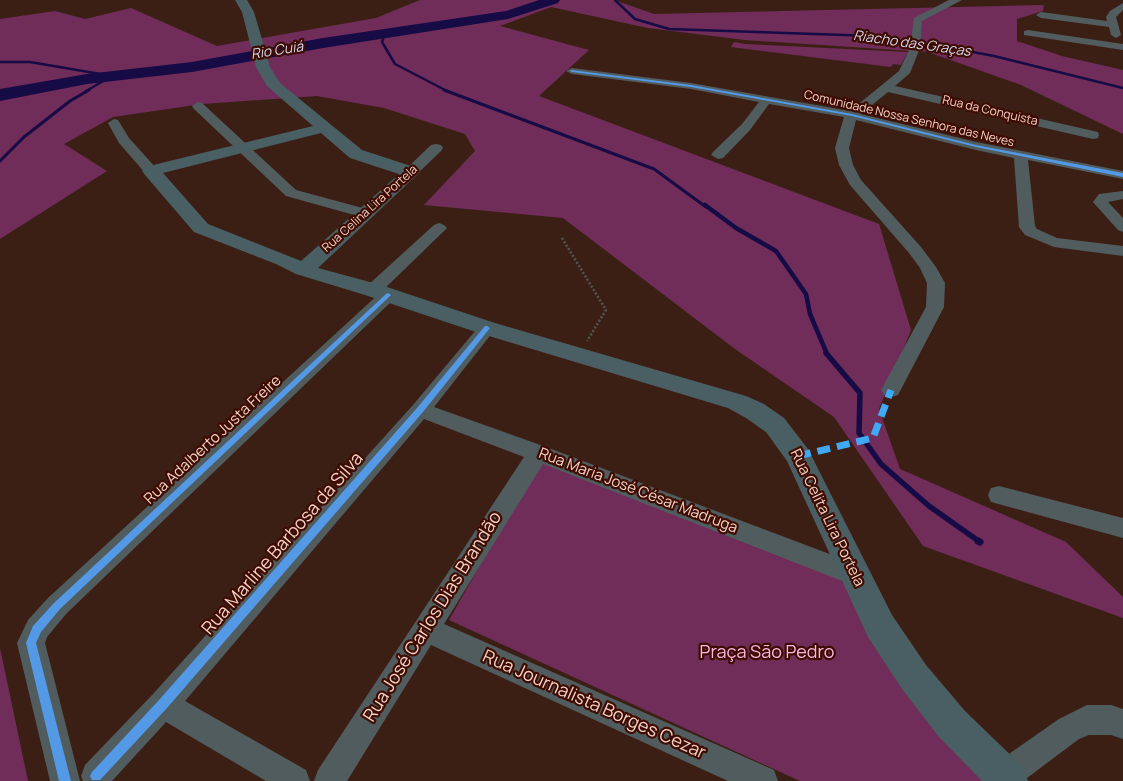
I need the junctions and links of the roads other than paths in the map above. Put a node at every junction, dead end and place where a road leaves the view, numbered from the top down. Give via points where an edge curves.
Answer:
1 (241, 0) edge
2 (956, 0) edge
3 (1123, 6) edge
4 (1041, 15) dead end
5 (1113, 25) junction
6 (1028, 33) dead end
7 (1121, 47) edge
8 (572, 71) dead end
9 (887, 88) junction
10 (766, 100) junction
11 (198, 106) dead end
12 (852, 115) junction
13 (114, 123) dead end
14 (326, 129) junction
15 (1093, 135) dead end
16 (244, 148) junction
17 (436, 148) dead end
18 (718, 155) dead end
19 (1022, 155) junction
20 (151, 171) junction
21 (410, 172) junction
22 (1123, 175) edge
23 (1123, 195) edge
24 (364, 213) junction
25 (1123, 227) edge
26 (439, 228) dead end
27 (1123, 251) edge
28 (308, 265) junction
29 (380, 293) junction
30 (487, 328) junction
31 (891, 390) dead end
32 (420, 410) junction
33 (538, 453) junction
34 (999, 495) dead end
35 (1123, 528) edge
36 (854, 575) junction
37 (425, 629) junction
38 (163, 704) junction
39 (1123, 724) edge
40 (96, 776) dead end
41 (1007, 779) edge
42 (65, 781) edge
43 (295, 781) edge
44 (329, 781) edge
45 (763, 781) edge

1 - 14 main road via 248,12 267,77
2 - 9 street, Comunidade Nossa Senhora das Neves via 917,20 915,46 904,73
3 - 5 street via 1111,16
4 - 5 street
5 - 7 street
6 - 7 street
8 - 10 street, Comunidade Nossa Senhora das Neves via 691,86
9 - 12 street, Comunidade Nossa Senhora das Neves
9 - 15 street, Rua da Conquista
10 - 12 street, Comunidade Nossa Senhora das Neves
10 - 18 street
11 - 16 street
12 - 19 street, Comunidade Nossa Senhora das Neves
12 - 31 street, Comunidade Nossa Senhora das Neves via 842,148 846,166 855,182 928,267 936,283 935,306
13 - 20 street, Rua Celita Lira Portela
14 - 16 main road
14 - 21 main road via 356,154
16 - 20 main road
16 - 24 street via 291,192
17 - 21 street, Rua Celina Lira Portela
19 - 22 street, Comunidade Nossa Senhora das Neves
19 - 27 street, Comunidade Nossa Senhora das Neves via 1027,227 1031,232 1054,242
20 - 28 main road, Rua Celita Lira Portela via 201,228 283,260
21 - 24 main road, Rua Celina Lira Portela
23 - 25 street via 1104,197 1100,202
24 - 28 main road, Rua Celina Lira Portela
26 - 29 street
28 - 29 main road, Rua Celita Lira Portela
29 - 30 main road, Rua Celita Lira Portela
29 - 42 street, Rua Adalberto Justa Freire via 37,629 31,644
30 - 32 street, Rua Marline Barbosa da Silva
30 - 36 main road, Rua Celita Lira Portela via 737,402 755,411 775,425 798,456
32 - 33 street, Rua Maria José César Madruga
32 - 38 street, Rua Marline Barbosa da Silva
33 - 36 street, Rua Maria José César Madruga
33 - 37 street, Rua José Carlos Dias Brandão
34 - 35 street
36 - 41 main road, Rua Celita Lira Portela via 880,626 914,677 952,724
37 - 44 street, Rua José Carlos Dias Brandão
37 - 45 street, Rua Journalista Borges Cezar
38 - 40 street, Rua Marline Barbosa da Silva
38 - 43 street
39 - 41 street via 1111,720 1087,720 1069,729

